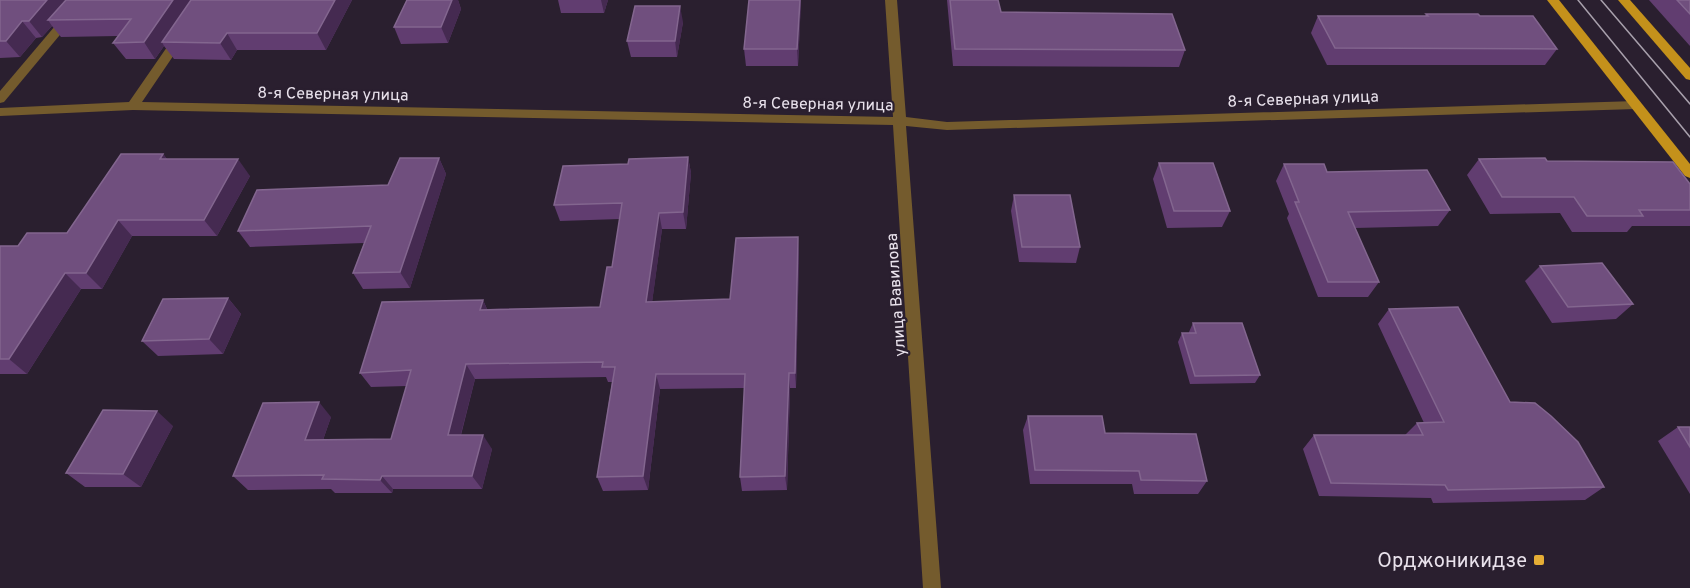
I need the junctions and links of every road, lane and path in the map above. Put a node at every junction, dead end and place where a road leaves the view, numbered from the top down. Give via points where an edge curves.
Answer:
1 (83, 0) edge
2 (891, 0) edge
3 (1553, 0) edge
4 (1624, 0) edge
5 (185, 29) edge
6 (1690, 76) edge
7 (0, 99) edge
8 (1636, 105) junction
9 (133, 106) junction
10 (0, 112) edge
11 (901, 121) junction
12 (1690, 173) edge
13 (932, 588) edge

1 - 7 street
2 - 11 street, улица Вавилова
3 - 8 main road
4 - 6 main road
5 - 9 street
8 - 11 street, 8-я Северная улица via 947,126
8 - 12 main road
9 - 10 street, 8-я Северная улица
9 - 11 street, 8-я Северная улица
11 - 13 street, улица Вавилова

